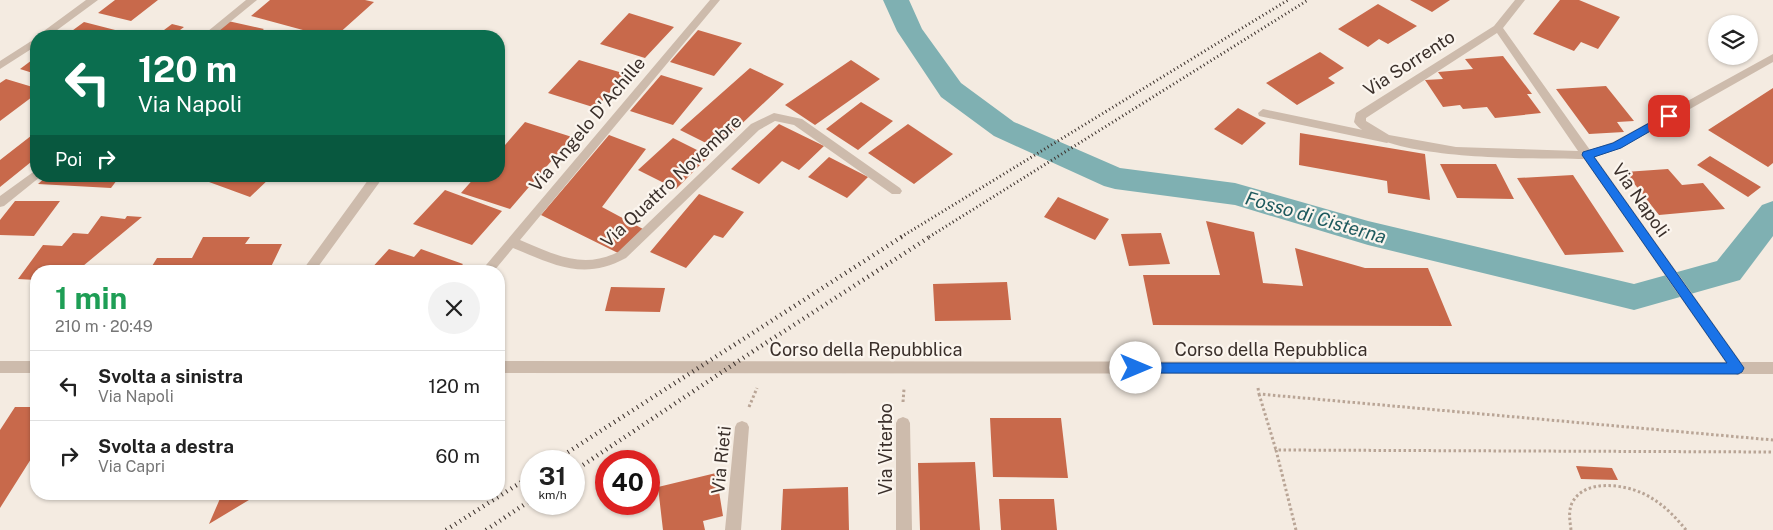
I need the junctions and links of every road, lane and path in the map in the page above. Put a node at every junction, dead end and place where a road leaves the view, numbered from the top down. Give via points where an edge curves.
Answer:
1 (93, 0) edge
2 (252, 0) edge
3 (715, 0) edge
4 (1520, 0) edge
5 (1498, 28) junction
6 (50, 30) edge
7 (214, 30) edge
8 (30, 45) edge
9 (1773, 57) edge
10 (0, 66) edge
11 (1263, 113) dead end
12 (1387, 139) junction
13 (1587, 155) junction
14 (30, 179) edge
15 (374, 182) edge
16 (896, 191) dead end
17 (0, 203) edge
18 (511, 242) junction
19 (312, 265) edge
20 (491, 265) edge
21 (0, 367) edge
22 (30, 367) edge
23 (505, 367) edge
24 (764, 368) junction
25 (904, 368) junction
26 (1252, 368) junction
27 (1738, 368) junction
28 (1773, 368) edge
29 (1259, 394) junction
30 (903, 423) joint
31 (742, 427) joint
32 (1773, 440) edge
33 (1276, 450) junction
34 (1773, 452) edge
35 (733, 530) edge
36 (904, 530) edge
37 (1296, 530) edge
38 (1571, 530) edge
39 (1686, 530) edge

1 - 6 street
2 - 7 street
3 - 18 street, Via Angelo D'Achille
4 - 5 street, Via Sorrento
5 - 12 street, Via Sorrento via 1360,116 1364,126
5 - 13 street, Via Napoli
8 - 10 street
9 - 13 street via 1617,145
11 - 12 street
12 - 13 street, Via Sorrento via 1456,151
13 - 27 street, Via Napoli
14 - 17 street
15 - 19 street
16 - 18 street, Via Quattro Novembre via 806,127 790,119 774,118 755,127 622,255 608,263 592,267 572,265
18 - 20 street, Via Angelo D'Achille
21 - 22 street
23 - 24 street, Corso della Repubblica
24 - 25 street, Corso della Repubblica
24 - 31 path, Via Rieti
25 - 26 street, Corso della Repubblica
25 - 30 path, Via Viterbo
26 - 27 street, Corso della Repubblica
26 - 29 path
27 - 28 street, Corso della Repubblica
29 - 32 path
29 - 33 path
30 - 36 street, Via Viterbo
31 - 35 street, Via Rieti
33 - 34 path
33 - 37 path
38 - 39 path via 1569,514 1574,500 1585,490 1600,485 1640,492 1660,504

